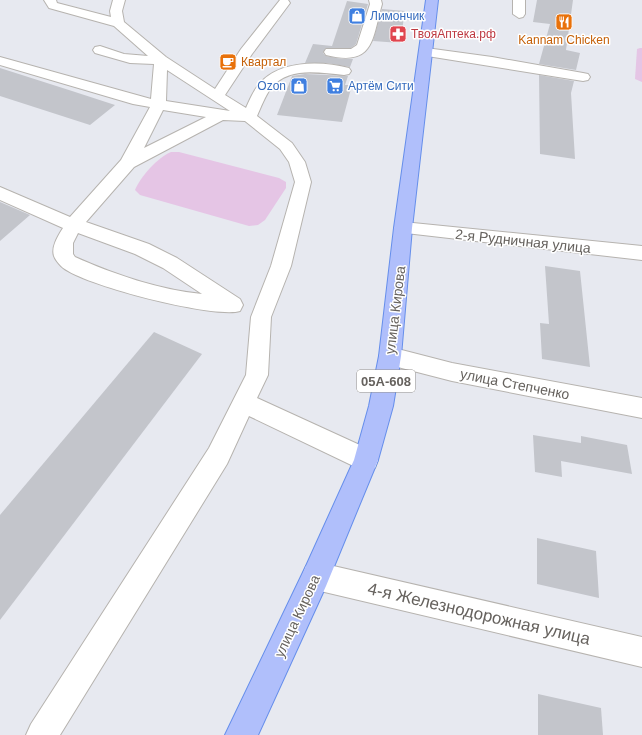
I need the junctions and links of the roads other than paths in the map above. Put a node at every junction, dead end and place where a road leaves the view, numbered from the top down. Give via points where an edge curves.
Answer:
1 (119, 0) edge
2 (376, 0) edge
3 (432, 0) edge
4 (519, 0) edge
5 (47, 2) edge
6 (284, 3) dead end
7 (519, 14) dead end
8 (118, 23) junction
9 (100, 50) dead end
10 (331, 52) dead end
11 (426, 52) junction
12 (161, 60) junction
13 (0, 61) edge
14 (344, 71) dead end
15 (583, 77) dead end
16 (158, 106) junction
17 (219, 106) junction
18 (249, 117) junction
19 (128, 163) junction
20 (0, 193) edge
21 (73, 225) junction
22 (404, 228) junction
23 (642, 253) edge
24 (233, 305) junction
25 (261, 317) junction
26 (390, 356) junction
27 (244, 402) junction
28 (642, 408) edge
29 (366, 460) junction
30 (316, 576) junction
31 (642, 652) edge
32 (42, 735) edge
33 (241, 735) edge

1 - 8 street via 116,11
2 - 10 street via 363,47 359,52
3 - 11 main road, улица Кирова / 05А-608
4 - 7 street
5 - 8 street
6 - 17 street via 246,52
8 - 12 street
9 - 12 street via 136,61
11 - 15 street
11 - 22 main road, улица Кирова / 05А-608
12 - 16 street
12 - 17 street
13 - 16 street
14 - 18 street via 292,69 267,84
16 - 17 street
16 - 19 street
17 - 18 street
17 - 19 street
18 - 25 street via 286,146 298,162 303,182 283,258
19 - 21 street
20 - 21 street
21 - 24 street via 142,249 170,263
21 - 24 street via 64,243 63,255 68,262 96,275 140,289 199,302
22 - 23 street, 2-я Рудничная улица
22 - 26 main road, улица Кирова / 05А-608
24 - 25 street
25 - 27 street via 258,375
26 - 28 street, улица Степченко via 452,372
26 - 29 main road, улица Кирова / 05А-608 via 381,406
27 - 29 street
27 - 32 street via 218,456
29 - 30 main road, улица Кирова / 05А-608
30 - 31 street, 4-я Железнодорожная улица
30 - 33 main road, улица Кирова / 05А-608

